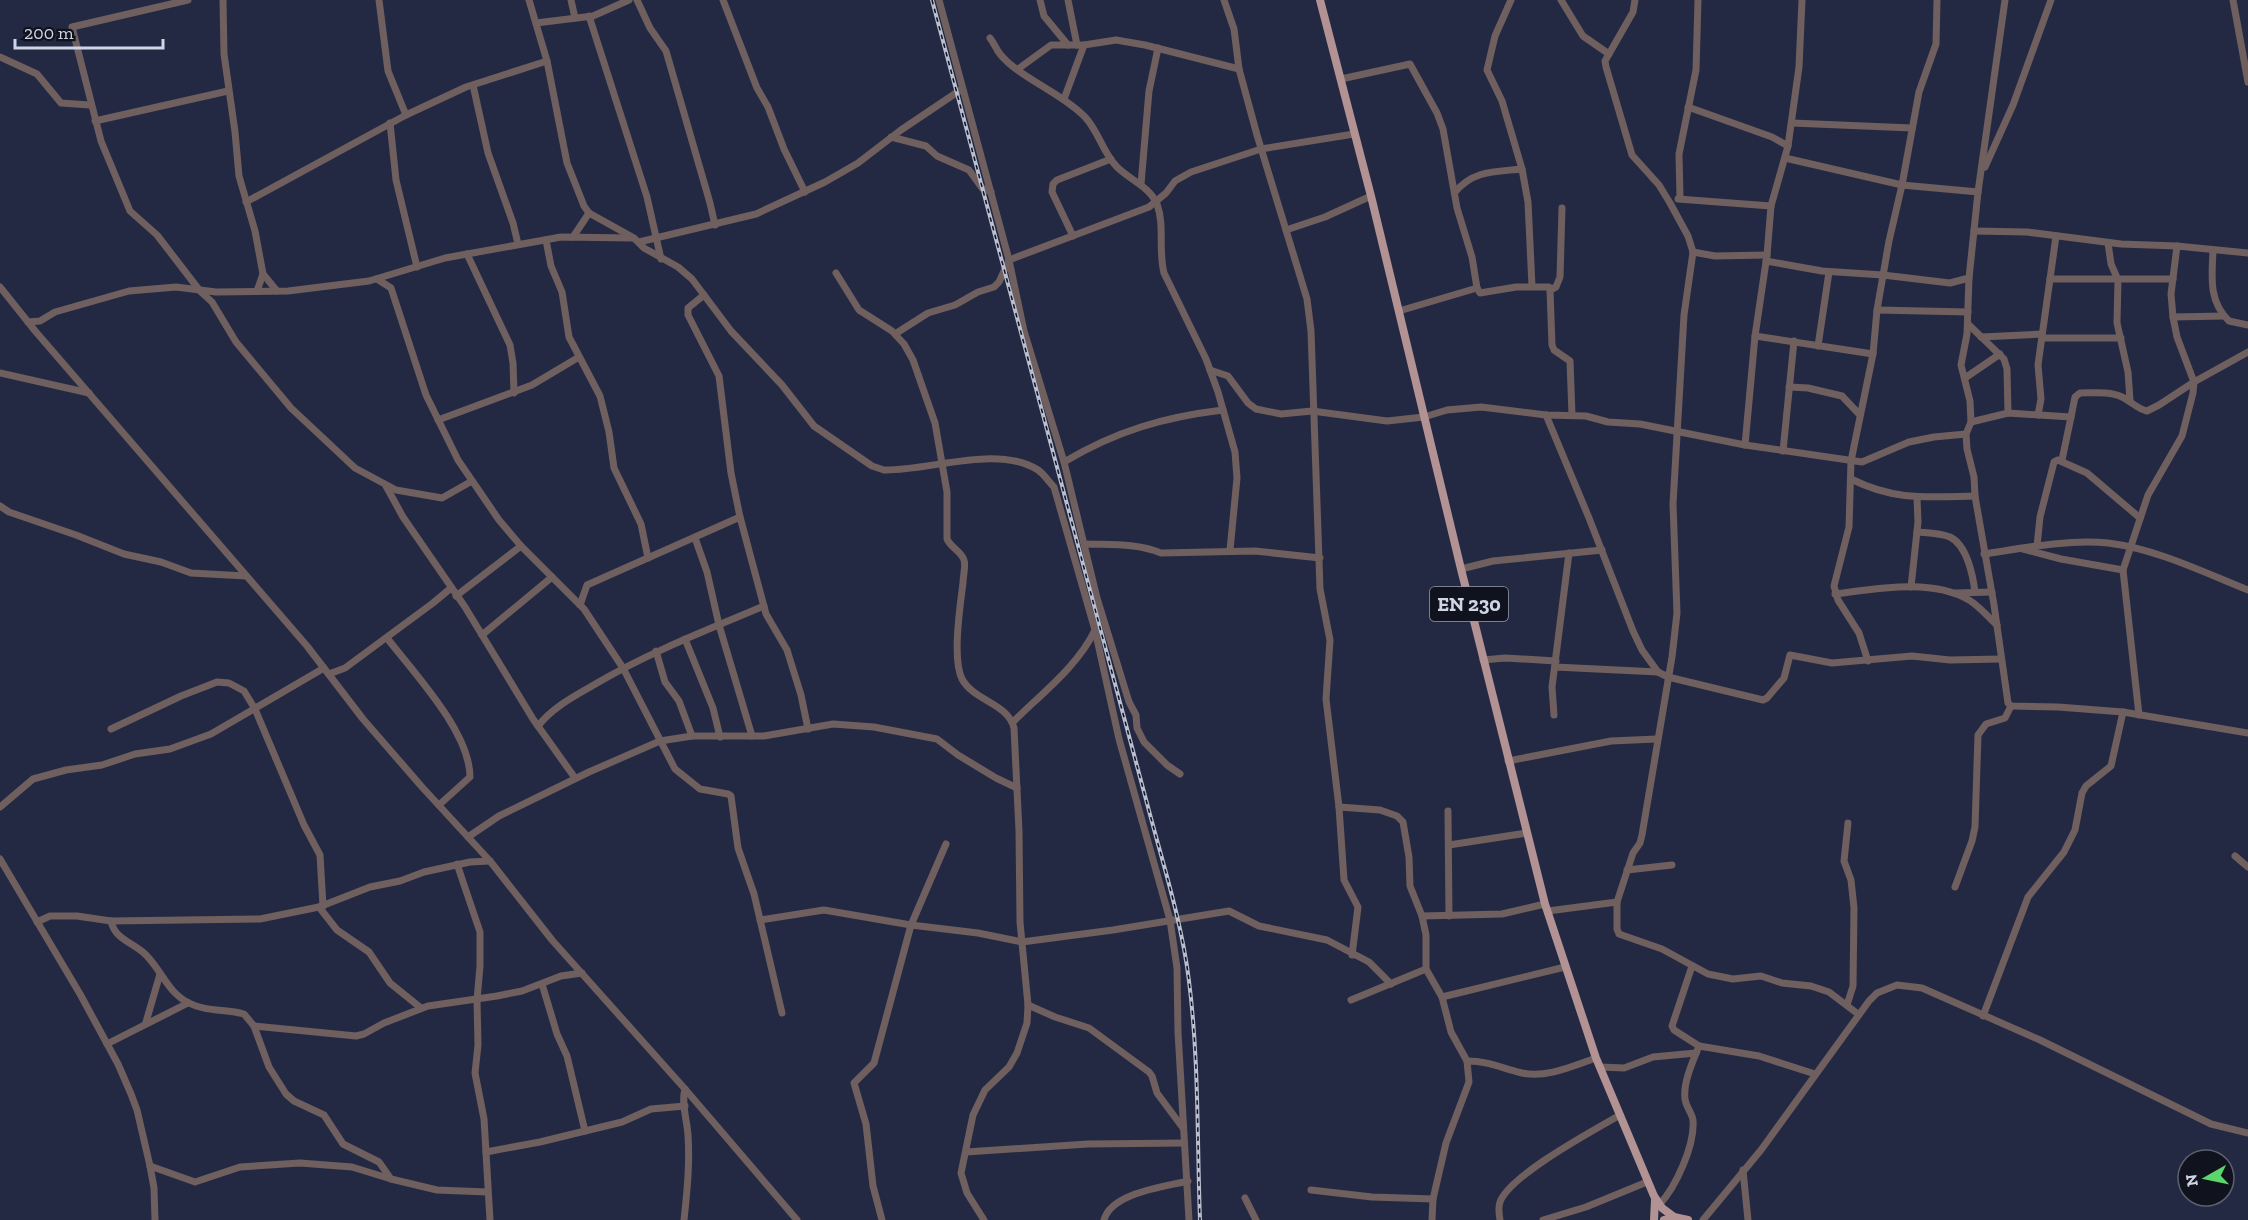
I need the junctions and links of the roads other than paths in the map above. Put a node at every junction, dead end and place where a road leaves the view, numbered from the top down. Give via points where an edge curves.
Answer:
1 (188, 0) edge
2 (223, 0) edge
3 (379, 0) edge
4 (529, 0) edge
5 (571, 0) edge
6 (629, 0) edge
7 (637, 0) edge
8 (723, 0) edge
9 (939, 0) edge
10 (1040, 0) edge
11 (1068, 0) edge
12 (1224, 0) edge
13 (1320, 0) edge
14 (1511, 0) edge
15 (1561, 0) edge
16 (1635, 0) edge
17 (1698, 0) edge
18 (1802, 0) edge
19 (1937, 0) edge
20 (2004, 0) edge
21 (2051, 0) edge
22 (2233, 0) edge
23 (589, 16) junction
24 (575, 18) junction
25 (536, 23) junction
26 (990, 38) dead end
27 (1068, 45) junction
28 (1081, 45) junction
29 (1158, 48) junction
30 (1609, 54) junction
31 (0, 57) edge
32 (547, 61) junction
33 (1018, 69) junction
34 (1239, 69) junction
35 (1341, 79) junction
36 (2248, 82) edge
37 (473, 85) junction
38 (962, 89) junction
39 (228, 91) junction
40 (1064, 99) junction
41 (90, 105) junction
42 (1688, 107) junction
43 (406, 115) junction
44 (95, 121) junction
45 (390, 123) junction
46 (1792, 123) junction
47 (1912, 128) junction
48 (1354, 134) junction
49 (891, 137) junction
50 (1788, 146) junction
51 (1261, 148) junction
52 (1785, 158) junction
53 (1111, 159) junction
54 (1522, 169) junction
55 (1981, 174) junction
56 (1141, 184) junction
57 (1902, 185) junction
58 (805, 192) junction
59 (991, 192) junction
60 (1455, 192) junction
61 (1978, 192) junction
62 (1371, 196) junction
63 (1680, 198) junction
64 (246, 202) junction
65 (1156, 202) junction
66 (1670, 203) junction
67 (1771, 206) junction
68 (1562, 208) dead end
69 (589, 213) junction
70 (715, 225) junction
71 (1286, 230) junction
72 (1974, 231) junction
73 (1073, 236) junction
74 (2056, 236) junction
75 (573, 237) junction
76 (657, 238) junction
77 (546, 240) junction
78 (636, 240) junction
79 (2108, 243) junction
80 (518, 244) junction
81 (2177, 246) junction
82 (2213, 250) junction
83 (1693, 252) junction
84 (2248, 253) edge
85 (467, 254) junction
86 (1766, 258) junction
87 (661, 259) junction
88 (1009, 260) junction
89 (417, 267) junction
90 (1829, 272) junction
91 (836, 273) dead end
92 (263, 274) junction
93 (398, 274) junction
94 (1883, 275) junction
95 (1969, 278) junction
96 (377, 279) junction
97 (2050, 279) junction
98 (2173, 279) junction
99 (2118, 280) junction
100 (1532, 286) junction
101 (0, 287) edge
102 (391, 288) junction
103 (1477, 288) junction
104 (1551, 290) junction
105 (200, 291) junction
106 (257, 291) junction
107 (277, 291) junction
108 (704, 295) junction
109 (1877, 310) junction
110 (1399, 311) junction
111 (1968, 312) junction
112 (2173, 316) junction
113 (2224, 316) junction
114 (40, 321) junction
115 (28, 322) junction
116 (1968, 324) junction
117 (2248, 325) edge
118 (36, 332) junction
119 (895, 334) junction
120 (1755, 336) junction
121 (2042, 336) junction
122 (1982, 337) junction
123 (2121, 338) junction
124 (1794, 342) junction
125 (1818, 346) junction
126 (2248, 352) edge
127 (1873, 354) junction
128 (2000, 354) junction
129 (579, 357) junction
130 (1210, 370) junction
131 (0, 373) edge
132 (1965, 378) junction
133 (2194, 382) junction
134 (1789, 387) junction
135 (89, 393) junction
136 (514, 393) junction
137 (2130, 400) junction
138 (1223, 410) junction
139 (1312, 411) junction
140 (2007, 412) junction
141 (1859, 414) junction
142 (1546, 415) junction
143 (1572, 415) junction
144 (2038, 415) junction
145 (1424, 417) junction
146 (2071, 417) junction
147 (438, 420) junction
148 (1971, 422) junction
149 (1677, 432) junction
150 (1966, 434) junction
151 (1745, 445) junction
152 (1783, 451) junction
153 (2062, 460) junction
154 (1851, 461) junction
155 (1064, 462) junction
156 (942, 464) junction
157 (1851, 479) junction
158 (472, 481) junction
159 (385, 485) junction
160 (1975, 496) junction
161 (1917, 498) junction
162 (0, 506) edge
163 (740, 517) junction
164 (2140, 518) junction
165 (1917, 532) junction
166 (695, 538) junction
167 (1085, 544) junction
168 (521, 546) junction
169 (2037, 546) junction
170 (2129, 548) junction
171 (2019, 549) junction
172 (1230, 550) junction
173 (1602, 550) junction
174 (1569, 553) junction
175 (1984, 554) junction
176 (648, 558) junction
177 (1320, 558) junction
178 (1461, 569) junction
179 (2123, 570) junction
180 (246, 576) junction
181 (552, 577) junction
182 (1911, 587) junction
183 (451, 588) junction
184 (2248, 590) edge
185 (1975, 592) junction
186 (1992, 592) junction
187 (1952, 593) junction
188 (1835, 594) junction
189 (456, 596) junction
190 (580, 605) junction
191 (764, 606) junction
192 (719, 625) junction
193 (1997, 625) junction
194 (1095, 630) junction
195 (482, 635) junction
196 (387, 638) junction
197 (685, 639) junction
198 (656, 651) junction
199 (2001, 659) junction
200 (1484, 660) junction
201 (1868, 661) junction
202 (1556, 664) junction
203 (345, 668) junction
204 (623, 668) junction
205 (326, 671) junction
206 (1658, 672) junction
207 (1668, 677) junction
208 (336, 683) junction
209 (2011, 706) junction
210 (255, 709) junction
211 (2123, 712) junction
212 (1554, 715) dead end
213 (2139, 715) junction
214 (1013, 722) junction
215 (538, 726) junction
216 (111, 729) dead end
217 (808, 729) junction
218 (2248, 733) edge
219 (692, 736) junction
220 (752, 736) junction
221 (720, 737) junction
222 (1657, 739) junction
223 (660, 741) junction
224 (1509, 761) junction
225 (1180, 774) dead end
226 (575, 778) junction
227 (1017, 788) junction
228 (439, 806) junction
229 (0, 807) edge
230 (1340, 807) junction
231 (1448, 811) dead end
232 (1848, 823) dead end
233 (1527, 834) junction
234 (468, 837) junction
235 (946, 844) dead end
236 (1449, 845) junction
237 (2235, 856) dead end
238 (0, 860) edge
239 (490, 861) junction
240 (457, 864) junction
241 (1672, 865) dead end
242 (2248, 867) edge
243 (1627, 870) junction
244 (1955, 887) dead end
245 (1617, 902) junction
246 (321, 907) junction
247 (1546, 908) junction
248 (1422, 916) junction
249 (1449, 916) junction
250 (760, 920) junction
251 (1170, 920) junction
252 (111, 921) junction
253 (37, 922) junction
254 (910, 926) junction
255 (1022, 942) junction
256 (1352, 955) junction
257 (1692, 966) junction
258 (1565, 967) junction
259 (1426, 969) junction
260 (582, 973) junction
261 (160, 974) junction
262 (542, 984) junction
263 (1391, 984) junction
264 (1442, 997) junction
265 (477, 1000) junction
266 (1351, 1000) dead end
267 (188, 1003) junction
268 (1028, 1005) junction
269 (1847, 1005) junction
270 (421, 1008) junction
271 (782, 1013) dead end
272 (1858, 1014) junction
273 (1983, 1016) junction
274 (146, 1022) junction
275 (254, 1026) junction
276 (107, 1044) junction
277 (1698, 1049) junction
278 (1596, 1058) junction
279 (1467, 1061) junction
280 (1600, 1067) junction
281 (1815, 1074) junction
282 (686, 1089) junction
283 (685, 1106) junction
284 (1620, 1115) junction
285 (1183, 1128) junction
286 (585, 1131) junction
287 (2248, 1133) edge
288 (1184, 1143) junction
289 (486, 1152) junction
290 (966, 1152) junction
291 (150, 1166) junction
292 (1743, 1170) junction
293 (391, 1179) junction
294 (1188, 1181) junction
295 (1647, 1182) junction
296 (1311, 1190) dead end
297 (487, 1192) junction
298 (1654, 1196) junction
299 (1245, 1198) dead end
300 (1433, 1199) junction
301 (1659, 1205) junction
302 (1674, 1217) junction
303 (154, 1220) edge
304 (490, 1220) edge
305 (684, 1220) edge
306 (797, 1220) edge
307 (882, 1220) edge
308 (984, 1220) edge
309 (1104, 1220) edge
310 (1189, 1220) edge
311 (1256, 1220) edge
312 (1432, 1220) edge
313 (1500, 1220) edge
314 (1543, 1220) edge
315 (1654, 1220) edge
316 (1664, 1220) edge
317 (1688, 1220) edge
318 (1703, 1220) edge
319 (1748, 1220) edge

1 - 41 street via 72,27
2 - 39 street
3 - 43 street via 388,71
4 - 25 street
5 - 24 street
6 - 23 street
7 - 70 street via 666,51
8 - 58 street via 757,88
9 - 38 street
10 - 27 street via 1044,16
11 - 28 street
12 - 34 street via 1234,29
13 - 35 main road, EN 230
14 - 54 street via 1495,36 1487,70 1502,101
15 - 30 street via 1583,36
16 - 30 street via 1633,12
17 - 42 street via 1696,70
18 - 46 street
19 - 47 street via 1936,44 1919,92
20 - 55 street
21 - 55 street via 2013,105
22 - 36 street
23 - 24 street
23 - 76 street
24 - 25 street
25 - 32 street
26 - 33 street via 1001,55
27 - 28 street
27 - 33 street via 1047,46
28 - 29 street via 1116,40
28 - 40 street
29 - 34 street
29 - 56 street via 1149,91
30 - 66 street via 1606,67 1632,155
31 - 41 street via 37,74 61,103
32 - 37 street
32 - 69 street via 567,163
33 - 40 street
34 - 51 street
35 - 48 main road, EN 230
35 - 60 street via 1410,64 1443,129
37 - 43 street
37 - 80 street via 488,153
38 - 49 street
38 - 59 street
39 - 44 street
39 - 64 street
40 - 53 street via 1085,117
41 - 44 street
42 - 50 street
42 - 63 street via 1679,154
43 - 45 street
44 - 105 street via 130,211 157,235
45 - 64 street
45 - 89 street via 396,180
46 - 47 street
46 - 50 street
47 - 57 street
48 - 51 street
48 - 62 main road, EN 230
49 - 58 street via 846,171
49 - 59 street via 926,146 937,156 969,170 982,188
50 - 52 street
51 - 65 street via 1182,175
51 - 71 street
52 - 57 street
52 - 67 street
53 - 56 street via 1118,169
53 - 73 street via 1053,184 1052,192
54 - 60 street via 1469,178
54 - 100 street via 1528,202
55 - 61 street
56 - 65 street
57 - 61 street
57 - 94 street
58 - 70 street via 756,214
59 - 88 street
60 - 103 street
61 - 72 street
62 - 71 street
62 - 110 main road, EN 230
63 - 66 street
63 - 67 street
64 - 92 street
65 - 73 street
65 - 130 street via 1164,273
66 - 83 street
67 - 86 street
68 - 104 street via 1560,277
69 - 75 street
69 - 78 street
70 - 76 street
71 - 139 street via 1307,299
72 - 74 street
72 - 95 street
73 - 88 street
74 - 79 street
74 - 97 street
75 - 77 street
75 - 78 street
76 - 78 street
76 - 87 street
77 - 80 street
77 - 129 street via 562,292 569,337
78 - 87 street
79 - 81 street
79 - 99 street
80 - 85 street
81 - 82 street
81 - 98 street
82 - 84 street
82 - 113 street via 2212,291
83 - 86 street
83 - 149 street via 1684,315
85 - 89 street
85 - 136 street via 510,345
86 - 90 street
86 - 120 street
87 - 108 street via 678,267
88 - 119 street via 994,287 928,313
88 - 155 street via 1024,331
89 - 93 street
90 - 94 street
90 - 125 street
91 - 119 street via 859,310
92 - 106 street
92 - 107 street
93 - 96 street
93 - 102 street
94 - 95 street via 1952,283
94 - 109 street
95 - 111 street
96 - 102 street
96 - 107 street
97 - 99 street
97 - 121 street
98 - 99 street
98 - 112 street
99 - 123 street via 2116,323
100 - 103 street via 1480,293
100 - 104 street
101 - 115 street
102 - 147 street via 417,371
103 - 110 street
104 - 143 street via 1552,345 1570,361
105 - 106 street
105 - 114 street via 176,287 129,291 55,312
105 - 159 street via 212,302 236,342 301,420 355,468
106 - 107 street
108 - 156 street via 822,433 884,470
108 - 163 street via 688,308 688,315 719,376
109 - 111 street
109 - 127 street
110 - 145 main road, EN 230
111 - 116 street
112 - 113 street
112 - 133 street
113 - 117 street
114 - 115 street
114 - 118 street
115 - 118 street
116 - 122 street
116 - 132 street via 1961,359
118 - 135 street
119 - 156 street via 914,360 935,423
120 - 124 street
120 - 151 street
121 - 122 street
121 - 123 street
121 - 144 street
122 - 128 street
123 - 137 street
124 - 125 street
124 - 134 street
125 - 127 street
126 - 133 street
127 - 141 street
128 - 132 street
128 - 140 street via 2007,369
129 - 136 street
129 - 176 street via 600,396 616,476 641,524
130 - 138 street
130 - 139 street via 1228,376 1256,409 1281,414
131 - 135 street
132 - 148 street
133 - 137 street via 2147,411
133 - 164 street via 2182,436 2156,477
134 - 141 street via 1842,396
134 - 152 street
135 - 180 street
136 - 147 street
137 - 146 street via 2111,393 2077,394
138 - 155 street via 1142,425
138 - 172 street via 1235,452 1237,478
139 - 145 street via 1375,420
139 - 177 street
140 - 144 street
140 - 148 street
141 - 154 street
142 - 143 street
142 - 145 street via 1472,407
142 - 173 street
143 - 149 street
144 - 146 street
145 - 178 main road, EN 230
146 - 153 street
147 - 158 street
148 - 150 street
149 - 151 street
149 - 207 street via 1673,504 1677,613
150 - 154 street via 1909,442 1868,461
150 - 160 street
151 - 152 street
152 - 154 street
153 - 164 street via 2087,473
153 - 169 street via 2054,462
154 - 157 street
155 - 167 street
156 - 194 street via 988,458 1039,470 1054,487
156 - 214 street via 947,492 947,539 965,563 959,670 977,696
157 - 161 street via 1878,492
157 - 188 street via 1849,527
158 - 159 street via 442,498
158 - 168 street
159 - 183 street
160 - 161 street
160 - 175 street
161 - 165 street
162 - 180 street via 124,555 191,573
163 - 166 street
163 - 191 street
164 - 170 street
165 - 182 street
165 - 185 street via 1950,537 1959,544 1971,568
166 - 176 street
166 - 192 street
167 - 172 street via 1132,545 1161,553
167 - 225 street via 1097,598 1139,733
168 - 181 street
168 - 189 street
169 - 170 street via 2103,543
169 - 171 street
170 - 179 street
170 - 184 street via 2172,558
171 - 175 street
171 - 179 street
172 - 177 street
173 - 174 street
173 - 206 street via 1633,631
174 - 178 street via 1493,561
174 - 202 street
175 - 186 street
176 - 190 street via 587,585
177 - 230 street via 1330,640 1326,699
178 - 200 main road, EN 230
179 - 213 street
180 - 205 street
181 - 190 street
181 - 195 street
182 - 187 street
182 - 188 street
183 - 189 street
183 - 196 street
185 - 186 street
185 - 187 street
186 - 193 street
187 - 193 street via 1968,600
188 - 201 street via 1859,633
189 - 195 street
190 - 204 street
191 - 192 street
191 - 217 street via 787,650
192 - 197 street
192 - 220 street
193 - 199 street
194 - 214 street via 1077,658
194 - 251 street via 1119,740
195 - 215 street
196 - 203 street
196 - 228 street via 444,712 464,747 470,777
197 - 198 street
197 - 221 street via 713,708
198 - 204 street
198 - 219 street via 665,682 679,701
199 - 201 street via 1912,656
199 - 209 street
200 - 202 street via 1505,658
200 - 224 main road, EN 230
201 - 207 street via 1833,663 1790,655 1784,678 1762,700
202 - 206 street
202 - 212 street via 1552,687
203 - 205 street
203 - 208 street
204 - 215 street via 556,706
204 - 223 street
205 - 208 street
205 - 210 street
206 - 207 street
207 - 222 street
208 - 228 street
209 - 211 street
209 - 244 street via 2005,718 1986,724 1978,735 1975,827
210 - 216 street via 244,691 230,683 217,682
210 - 229 street via 192,742 170,749 33,778
210 - 246 street via 320,855
211 - 213 street
211 - 273 street via 2111,766 2086,786 2072,838 2028,897
213 - 218 street
214 - 227 street
215 - 226 street
217 - 220 street
217 - 227 street via 844,724 937,739
219 - 221 street
219 - 223 street
220 - 221 street
222 - 224 street via 1611,741
222 - 243 street via 1640,843
223 - 226 street
223 - 250 street via 675,769 694,786 730,795 738,848
224 - 233 main road, EN 230
226 - 234 street via 499,816
227 - 255 street
228 - 234 street
230 - 248 street via 1380,810 1400,818 1409,857 1410,886
230 - 256 street via 1344,880 1358,907
231 - 236 street
232 - 269 street via 1844,861 1854,908 1853,986
233 - 236 street
233 - 247 main road, EN 230
234 - 239 street
235 - 254 street
236 - 249 street
237 - 242 street
238 - 253 street
239 - 240 street
239 - 260 street
240 - 246 street via 370,887
240 - 265 street via 480,932
241 - 243 street
243 - 245 street
245 - 247 street
245 - 257 street via 1619,934 1662,949
246 - 252 street via 261,919
246 - 270 street via 337,930 369,952 390,983
247 - 249 street
247 - 258 main road, EN 230
248 - 249 street
248 - 259 street
250 - 254 street via 818,910
250 - 271 street
251 - 255 street
251 - 256 street via 1228,911 1258,926 1320,937
251 - 285 street via 1177,968
252 - 253 street via 50,916
252 - 261 street via 116,934 146,955
253 - 276 street
254 - 255 street
254 - 307 street via 874,1063 854,1083 866,1124 873,1186
255 - 268 street
256 - 263 street via 1374,965
257 - 269 street via 1724,978 1761,976 1812,986
257 - 277 street via 1672,1026
258 - 264 street
258 - 278 main road, EN 230
259 - 263 street
259 - 264 street
260 - 262 street
260 - 282 street
261 - 267 street
261 - 274 street
262 - 265 street
262 - 286 street via 567,1056
263 - 266 street
264 - 279 street via 1451,1032
265 - 270 street
265 - 289 street via 475,1079
267 - 274 street
267 - 275 street via 244,1014
268 - 285 street via 1089,1028 1149,1072 1157,1093
268 - 290 street via 1027,1023 1017,1053 985,1090 973,1115
269 - 272 street
270 - 275 street via 356,1036
272 - 273 street via 1876,993 1908,985
272 - 281 street
273 - 287 street via 2211,1124
274 - 276 street
275 - 293 street via 269,1067 286,1094 324,1115 343,1144 380,1162
276 - 291 street via 137,1110
277 - 280 street via 1653,1057 1624,1068
277 - 281 street via 1760,1056
277 - 301 street via 1685,1100 1693,1117 1692,1138 1676,1180
278 - 279 street via 1536,1074 1484,1061
278 - 280 main road, EN 230
279 - 300 street via 1469,1082 1446,1143
280 - 284 main road, EN 230
281 - 292 street
282 - 283 street
282 - 306 street
283 - 286 street via 651,1109 622,1122
283 - 305 street via 688,1176
284 - 295 main road, EN 230
284 - 313 street via 1568,1144 1507,1191 1499,1203
285 - 288 street
286 - 289 street
288 - 290 street
288 - 294 street
289 - 297 street
290 - 308 street via 963,1183
291 - 293 street via 195,1182 240,1167 300,1163 352,1167
291 - 303 street
292 - 318 street
292 - 319 street
293 - 297 street via 437,1190
294 - 309 street via 1134,1194 1109,1208
294 - 310 street
295 - 298 main road, EN 230
295 - 314 street
296 - 300 street
297 - 304 street
298 - 301 main road, EN 230
298 - 315 main road, EN 230
299 - 311 street
300 - 312 street
301 - 302 main road, EN 230
302 - 316 main road
302 - 317 main road

